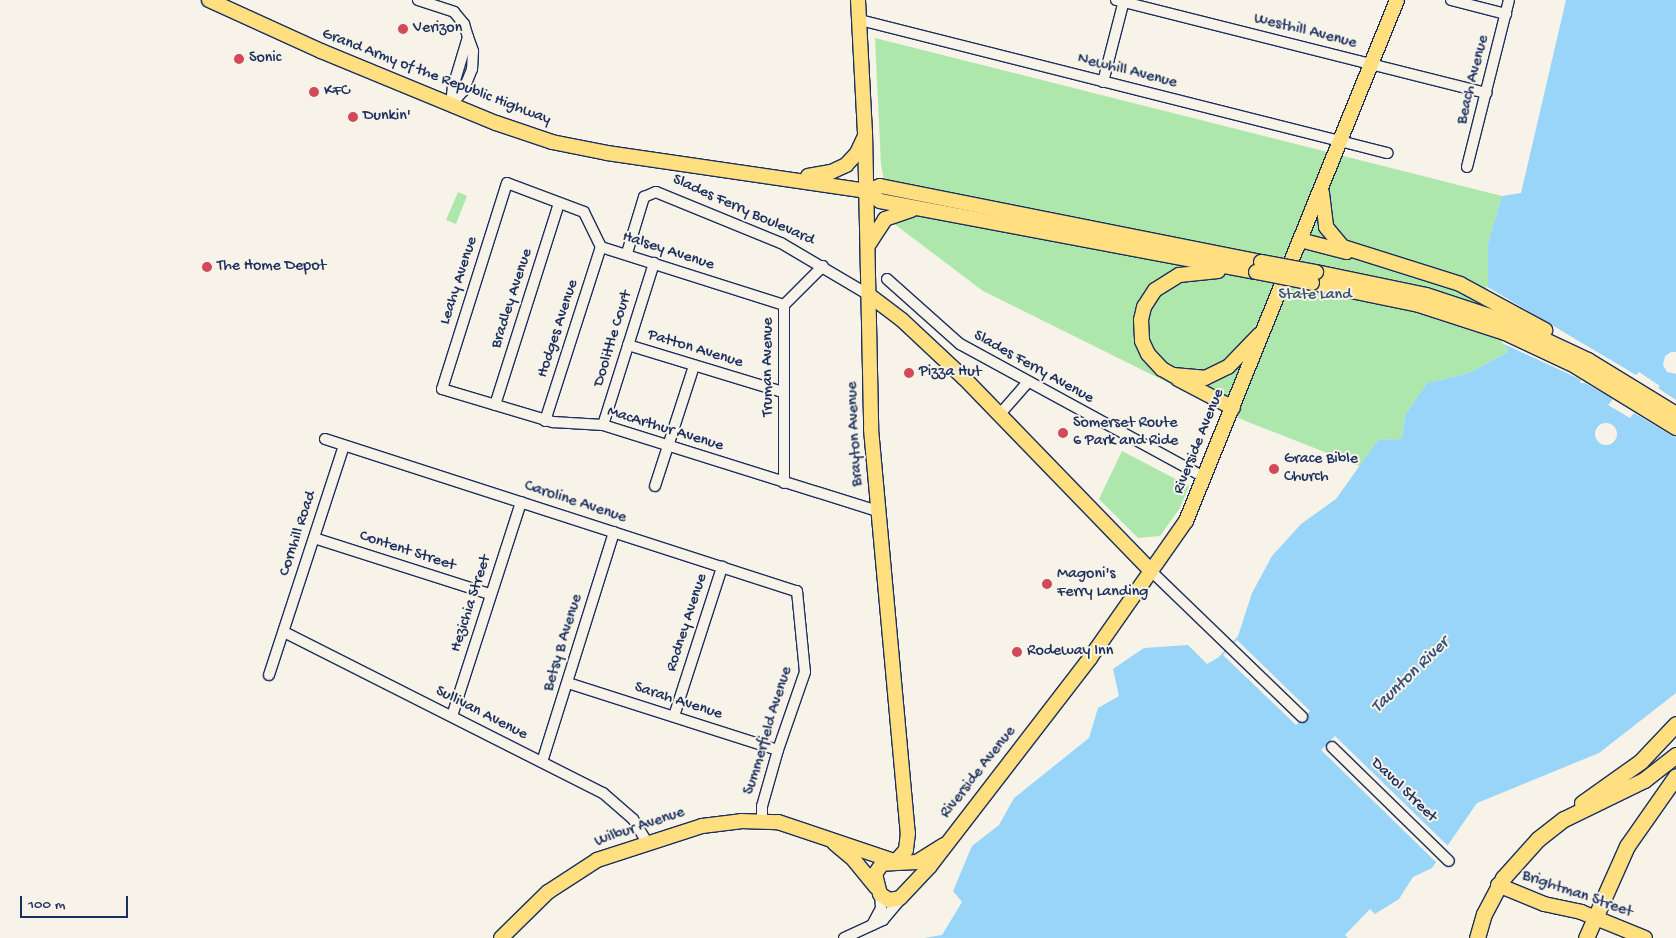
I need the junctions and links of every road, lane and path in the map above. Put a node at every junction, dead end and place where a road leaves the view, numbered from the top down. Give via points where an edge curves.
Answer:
1 (209, 0) edge
2 (418, 0) edge
3 (858, 0) edge
4 (1397, 0) edge
5 (1451, 0) edge
6 (1509, 0) edge
7 (1121, 1) edge
8 (1506, 14) junction
9 (860, 20) junction
10 (1372, 64) junction
11 (1103, 82) junction
12 (1487, 92) junction
13 (451, 104) junction
14 (866, 132) junction
15 (1341, 142) junction
16 (1387, 153) dead end
17 (1467, 167) dead end
18 (789, 178) junction
19 (508, 183) joint
20 (1322, 187) junction
21 (867, 191) junction
22 (559, 203) junction
23 (929, 210) junction
24 (1300, 240) junction
25 (601, 247) junction
26 (868, 247) junction
27 (627, 253) junction
28 (1373, 257) junction
29 (654, 263) junction
30 (823, 266) junction
31 (1259, 267) junction
32 (887, 279) dead end
33 (868, 295) junction
34 (1425, 301) junction
35 (784, 305) junction
36 (1266, 327) junction
37 (628, 345) junction
38 (694, 366) junction
39 (1168, 373) junction
40 (1621, 380) junction
41 (1028, 382) junction
42 (442, 389) joint
43 (783, 392) junction
44 (495, 405) junction
45 (1233, 408) junction
46 (1000, 414) junction
47 (1676, 414) edge
48 (545, 420) junction
49 (603, 425) junction
50 (1676, 428) edge
51 (325, 439) dead end
52 (344, 446) junction
53 (668, 446) junction
54 (1204, 477) junction
55 (784, 483) junction
56 (655, 486) dead end
57 (521, 502) junction
58 (878, 511) junction
59 (614, 532) junction
60 (314, 538) junction
61 (722, 567) junction
62 (1151, 571) junction
63 (797, 590) joint
64 (490, 594) junction
65 (284, 632) junction
66 (269, 674) dead end
67 (568, 683) junction
68 (452, 716) junction
69 (674, 716) junction
70 (1302, 717) dead end
71 (1676, 724) edge
72 (1332, 747) dead end
73 (778, 750) junction
74 (1676, 755) edge
75 (542, 762) junction
76 (1676, 776) edge
77 (1564, 819) junction
78 (762, 820) junction
79 (816, 833) junction
80 (647, 842) junction
81 (944, 845) junction
82 (896, 861) junction
83 (1449, 861) dead end
84 (1498, 885) junction
85 (878, 891) junction
86 (904, 895) junction
87 (1594, 917) junction
88 (871, 926) junction
89 (501, 938) edge
90 (844, 938) edge
91 (1477, 938) edge
92 (1586, 938) edge
93 (1645, 938) edge

1 - 13 main road, Grand Army of the Republic Highway via 314,49
2 - 13 street via 454,12 464,24 468,37
3 - 9 main road, Brayton Avenue
4 - 10 main road, Riverside Avenue
5 - 8 street
6 - 8 street, Beach Avenue
7 - 10 street, Westhill Avenue
7 - 11 street
8 - 12 street, Beach Avenue
9 - 11 street, Newhill Avenue
9 - 14 main road, Brayton Avenue
10 - 12 street, Westhill Avenue
10 - 15 main road, Riverside Avenue
11 - 15 street, Newhill Avenue
12 - 17 street, Beach Avenue
13 - 18 main road, Grand Army of the Republic Highway via 507,127 578,148
14 - 18 main road via 857,153 842,167
14 - 21 main road, Brayton Avenue
15 - 16 street, Newhill Avenue
15 - 20 main road, Riverside Avenue
18 - 21 main road, Grand Army of the Republic Highway
19 - 22 street, Halsey Avenue
19 - 42 street, Leahy Avenue
20 - 24 main road, Riverside Avenue
20 - 28 main road via 1323,219 1329,234 1343,247
21 - 23 main road via 880,201
21 - 26 main road, Brayton Avenue
21 - 31 main road via 880,186
22 - 25 street, Halsey Avenue via 584,212
22 - 44 street, Bradley Avenue
23 - 26 main road via 907,210 889,216 880,224
23 - 31 main road
24 - 28 main road
24 - 36 main road, Riverside Avenue
25 - 27 street, Halsey Avenue
25 - 48 street, Hodges Avenue
26 - 33 main road, Brayton Avenue
27 - 29 street, Halsey Avenue
27 - 30 street, Slades Ferry Boulevard via 644,198 648,193 658,192 764,236
28 - 40 main road via 1431,274 1512,310
29 - 35 street, Halsey Avenue
29 - 37 street, Doolittle Court
30 - 33 street, Slades Ferry Boulevard
30 - 35 street, Truman Avenue
31 - 34 main road, bridge
31 - 39 main road via 1191,273 1168,279 1155,290 1142,314 1141,334 1148,354
32 - 41 street, Slades Ferry Avenue via 960,344
33 - 46 main road, Slades Ferry Boulevard via 922,338
33 - 58 main road, Brayton Avenue via 871,429
34 - 40 main road via 1523,328
34 - 50 main road via 1541,349
35 - 43 street, Truman Avenue
36 - 39 main road via 1234,362 1218,374 1192,379
36 - 45 main road, Riverside Avenue
37 - 38 street, Patton Avenue
37 - 49 street, Doolittle Court
38 - 43 street, Patton Avenue
38 - 53 street
39 - 45 main road
40 - 47 main road
41 - 46 street
41 - 54 street, Slades Ferry Avenue
42 - 44 street, MacArthur Avenue
43 - 55 street, Truman Avenue
44 - 48 street, MacArthur Avenue
45 - 54 main road, Riverside Avenue
46 - 62 main road, Slades Ferry Boulevard
48 - 49 street, MacArthur Avenue
49 - 53 street, MacArthur Avenue
51 - 52 street, Caroline Avenue
52 - 57 street, Caroline Avenue
52 - 60 street, Cornhill Road
53 - 55 street, MacArthur Avenue
53 - 56 street
54 - 62 main road, Riverside Avenue via 1186,521
55 - 58 street, MacArthur Avenue
57 - 59 street, Caroline Avenue
57 - 64 street, Hezichia Street
58 - 82 main road, Brayton Avenue via 908,838 906,850
59 - 61 street, Caroline Avenue
59 - 67 street, Betsy B Avenue
60 - 64 street, Content Street
60 - 65 street, Cornhill Road
61 - 63 street, Caroline Avenue
61 - 69 street, Rodney Avenue
62 - 70 street
62 - 81 main road, Riverside Avenue via 1090,658
63 - 73 street, Summerfield Avenue via 805,672
64 - 68 street, Hezichia Street
65 - 66 street, Cornhill Road
65 - 68 street, Sullivan Avenue
67 - 69 street, Sarah Avenue
67 - 75 street, Betsy B Avenue
68 - 75 street, Sullivan Avenue
69 - 73 street, Sarah Avenue
71 - 77 highway via 1657,746
72 - 83 street, Davol Street
73 - 78 street, Summerfield Avenue via 762,806
74 - 77 highway via 1636,785
75 - 80 street, Sullivan Avenue via 613,799 633,818
76 - 87 highway via 1627,846
77 - 84 highway via 1526,850
78 - 79 main road, Wilbur Avenue via 786,823
78 - 80 main road, Wilbur Avenue via 702,826
79 - 82 main road, Wilbur Avenue
79 - 85 main road, Wilbur Avenue via 848,854
80 - 89 main road, Wilbur Avenue via 597,860 567,878 526,911
81 - 82 main road, Riverside Avenue via 917,862
81 - 86 main road, Riverside Avenue
82 - 85 main road via 878,868
82 - 86 main road via 907,873
84 - 87 main road, Brightman Street via 1544,904
84 - 91 highway
85 - 86 main road via 893,900
85 - 88 street via 881,911
86 - 88 street, Riverside Avenue via 890,914
87 - 92 highway
87 - 93 main road, Brightman Street
88 - 90 street, Riverside Avenue

